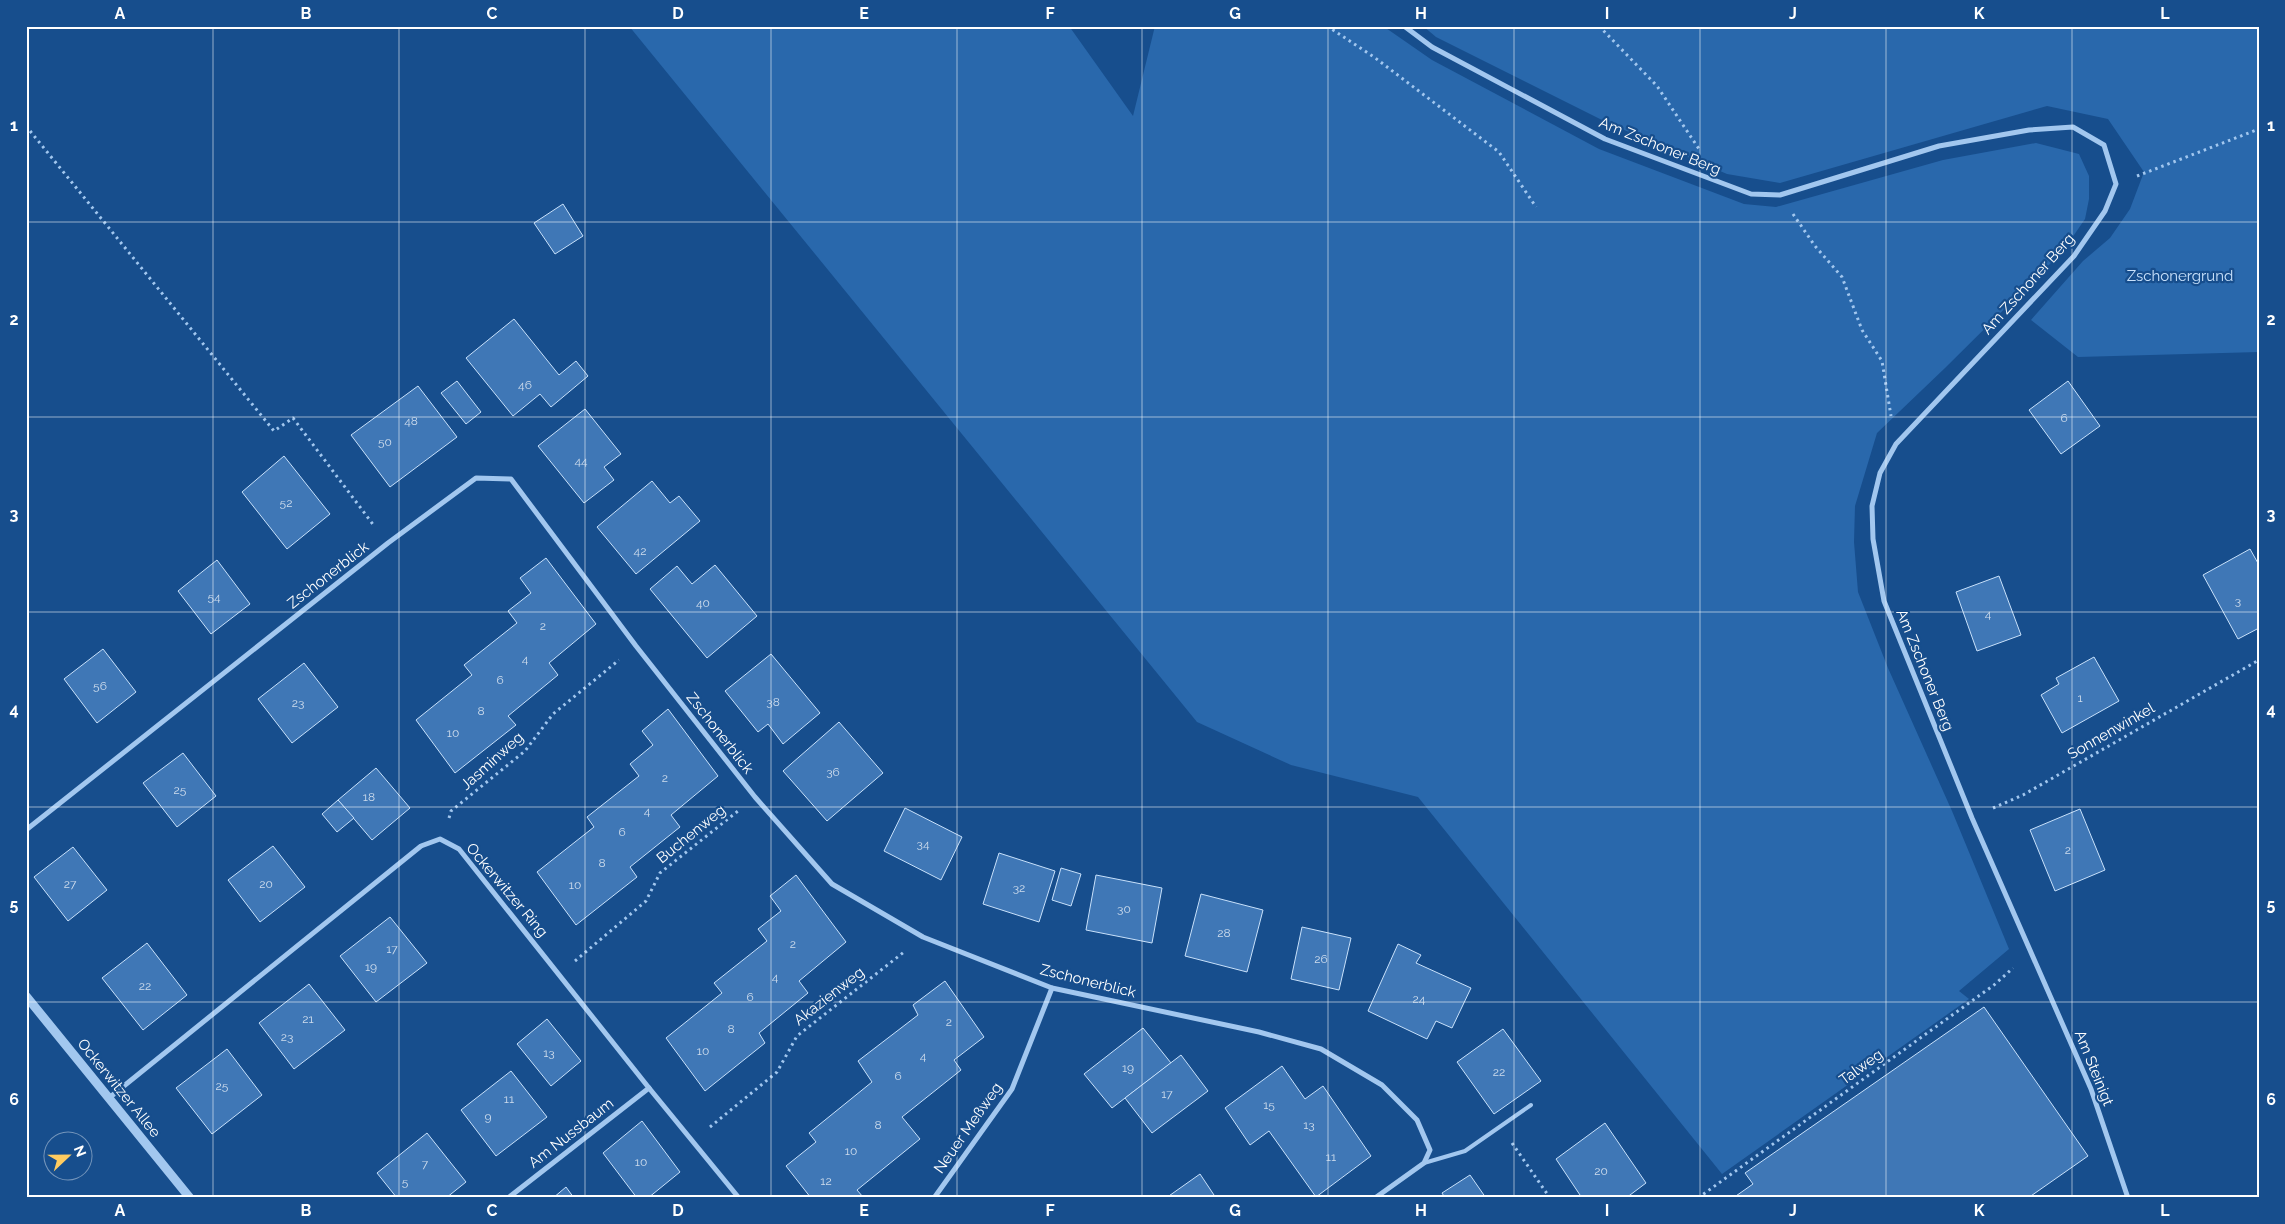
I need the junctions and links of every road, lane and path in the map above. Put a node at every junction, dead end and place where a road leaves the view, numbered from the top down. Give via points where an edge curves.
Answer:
1 (1327, 26) edge
2 (1404, 26) edge
3 (1599, 26) edge
4 (26, 126) edge
5 (2259, 129) edge
6 (1721, 184) junction
7 (2116, 184) junction
8 (1780, 195) junction
9 (1536, 207) dead end
10 (1896, 444) junction
11 (388, 543) junction
12 (636, 646) junction
13 (2259, 660) edge
14 (755, 797) junction
15 (1972, 818) junction
16 (26, 830) edge
17 (440, 839) junction
18 (923, 937) junction
19 (2031, 950) junction
20 (560, 974) junction
21 (1052, 988) junction
22 (26, 996) edge
23 (649, 1088) junction
24 (109, 1098) junction
25 (1531, 1105) dead end
26 (1500, 1127) junction
27 (693, 1142) junction
28 (1424, 1163) junction
29 (190, 1198) edge
30 (508, 1198) edge
31 (739, 1198) edge
32 (934, 1198) edge
33 (1375, 1198) edge
34 (1550, 1198) edge
35 (1698, 1198) edge
36 (2128, 1198) edge

1 - 9 path via 1499,152
2 - 6 street, Am Zschoner Berg via 1432,47 1605,139
3 - 6 path via 1657,86
4 - 11 path via 274,431 293,418
5 - 7 path
6 - 8 street, Am Zschoner Berg via 1751,194
7 - 8 street, Am Zschoner Berg via 2104,145 2073,127 2029,130 1939,146
7 - 10 street, Am Zschoner Berg via 2105,211 2074,256
8 - 10 path via 1815,246 1842,277 1862,330 1882,361
10 - 15 street, Am Zschoner Berg via 1880,473 1872,506 1873,539 1884,601
11 - 12 street, Zschonerblick via 476,478 511,479
11 - 16 street, Zschonerblick
12 - 14 street, Zschonerblick
12 - 17 path, Jasminweg via 553,714 525,752 451,811
13 - 15 path, Sonnenwinkel via 2023,795
14 - 18 street, Zschonerblick via 832,884
14 - 20 path, Buchenweg via 660,873 646,900
15 - 19 street, Am Zschoner Berg
17 - 20 street, Ockerwitzer Ring via 459,849
17 - 24 street via 421,846
18 - 21 street, Zschonerblick
18 - 27 path, Akazienweg via 797,1036 777,1072
19 - 35 path, Talweg via 1994,985
19 - 36 street, Am Steinigt via 2091,1089
20 - 23 street, Ockerwitzer Ring
21 - 28 street, Zschonerblick via 1258,1032 1321,1049 1382,1085 1417,1120 1430,1150
21 - 32 street, Neuer Meßweg via 1012,1089
22 - 24 street, Ockerwitzer Allee
23 - 27 street, Ockerwitzer Ring
23 - 30 street, Am Nussbaum
24 - 29 street, Ockerwitzer Allee
25 - 26 lane
26 - 28 lane via 1465,1151
26 - 34 path
27 - 31 street, Ockerwitzer Ring
28 - 33 street

